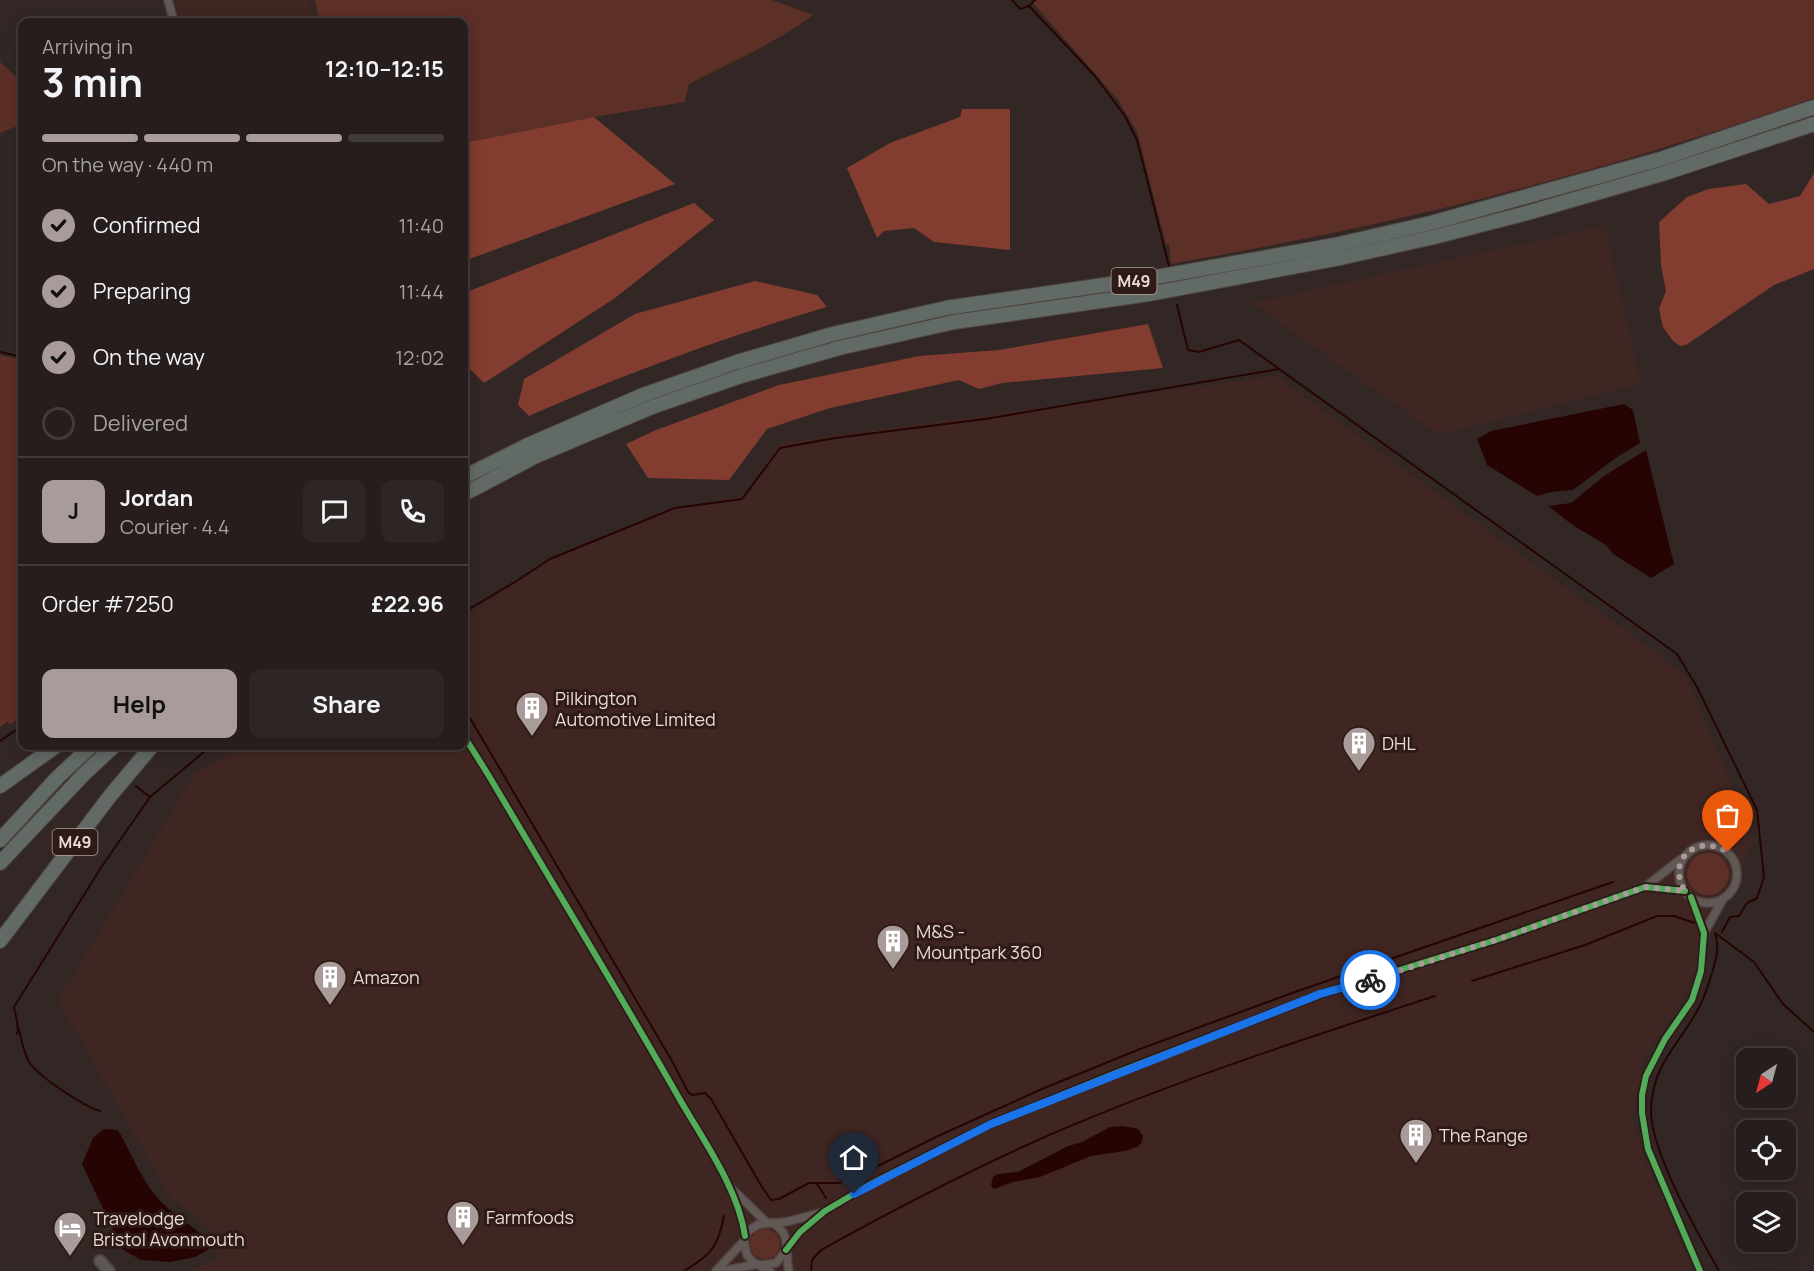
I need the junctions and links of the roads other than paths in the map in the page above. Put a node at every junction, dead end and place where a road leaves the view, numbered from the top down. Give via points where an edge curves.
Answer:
1 (168, 0) edge
2 (173, 18) edge
3 (1814, 107) edge
4 (1814, 124) edge
5 (468, 475) edge
6 (468, 492) edge
7 (468, 743) edge
8 (50, 750) edge
9 (87, 750) edge
10 (110, 750) edge
11 (149, 750) edge
12 (0, 786) edge
13 (0, 840) edge
14 (1683, 858) junction
15 (0, 863) edge
16 (1645, 887) junction
17 (1685, 891) junction
18 (1691, 897) junction
19 (1723, 899) junction
20 (1704, 933) junction
21 (0, 941) edge
22 (728, 1185) junction
23 (825, 1211) junction
24 (769, 1223) junction
25 (744, 1239) junction
26 (786, 1249) junction
27 (759, 1265) junction
28 (101, 1271) edge
29 (109, 1271) edge
30 (716, 1271) edge
31 (723, 1271) edge
32 (770, 1271) edge
33 (789, 1271) edge
34 (1700, 1271) edge

1 - 2 street
3 - 5 highway, M49 via 1661,159 1431,223 1335,245 1145,279 946,308 833,334 643,395
4 - 6 highway, M49 via 1665,173 1434,237 1149,294 954,322 839,348 652,407 536,456
7 - 22 street
8 - 12 highway
9 - 13 highway
10 - 15 highway, M49
11 - 21 highway, M49
14 - 16 street
14 - 17 street via 1679,877
14 - 19 street via 1703,845 1718,846 1728,852 1737,869 1736,881
16 - 17 street
16 - 23 street via 1496,940 1320,994 1127,1069 991,1124
17 - 18 street
18 - 19 street via 1706,903
18 - 20 street
19 - 20 street
20 - 34 street via 1697,987 1654,1058 1642,1095 1648,1149
22 - 24 street
22 - 25 street via 742,1218
23 - 24 street
23 - 26 street
24 - 25 street via 753,1226
24 - 26 street via 783,1231
25 - 27 street via 747,1255
25 - 30 street
26 - 27 street via 776,1263
26 - 33 street
27 - 31 street
27 - 32 street
28 - 29 street via 100,1262

